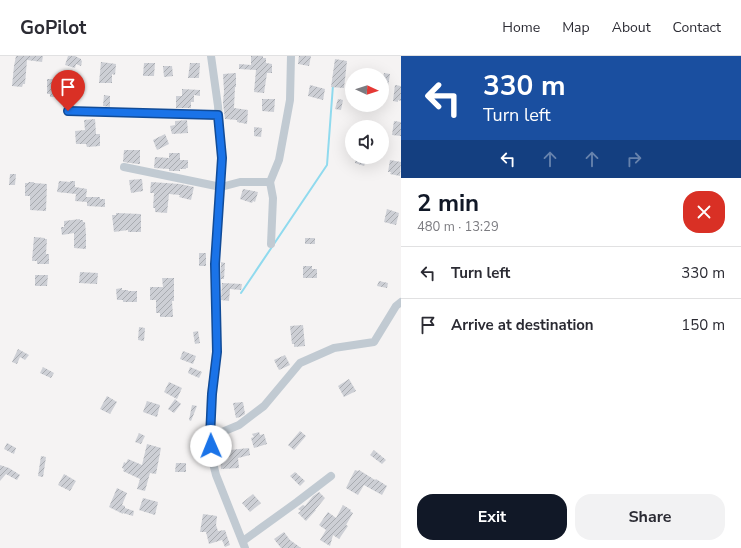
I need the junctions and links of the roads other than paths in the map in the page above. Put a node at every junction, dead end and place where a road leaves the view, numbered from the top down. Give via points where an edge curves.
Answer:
1 (211, 56) edge
2 (291, 56) edge
3 (68, 111) dead end
4 (218, 115) junction
5 (124, 166) dead end
6 (270, 182) junction
7 (221, 187) junction
8 (270, 244) dead end
9 (401, 302) edge
10 (210, 437) junction
11 (331, 476) dead end
12 (244, 544) edge

1 - 4 street
2 - 6 street via 290,100 279,160
3 - 4 street
4 - 7 street via 222,158
5 - 7 street
6 - 7 street via 240,182
6 - 8 street via 273,198
7 - 10 street via 215,264 217,352
9 - 10 street via 374,342 334,348 300,363 264,406 239,425
10 - 12 street via 216,475
11 - 12 street

